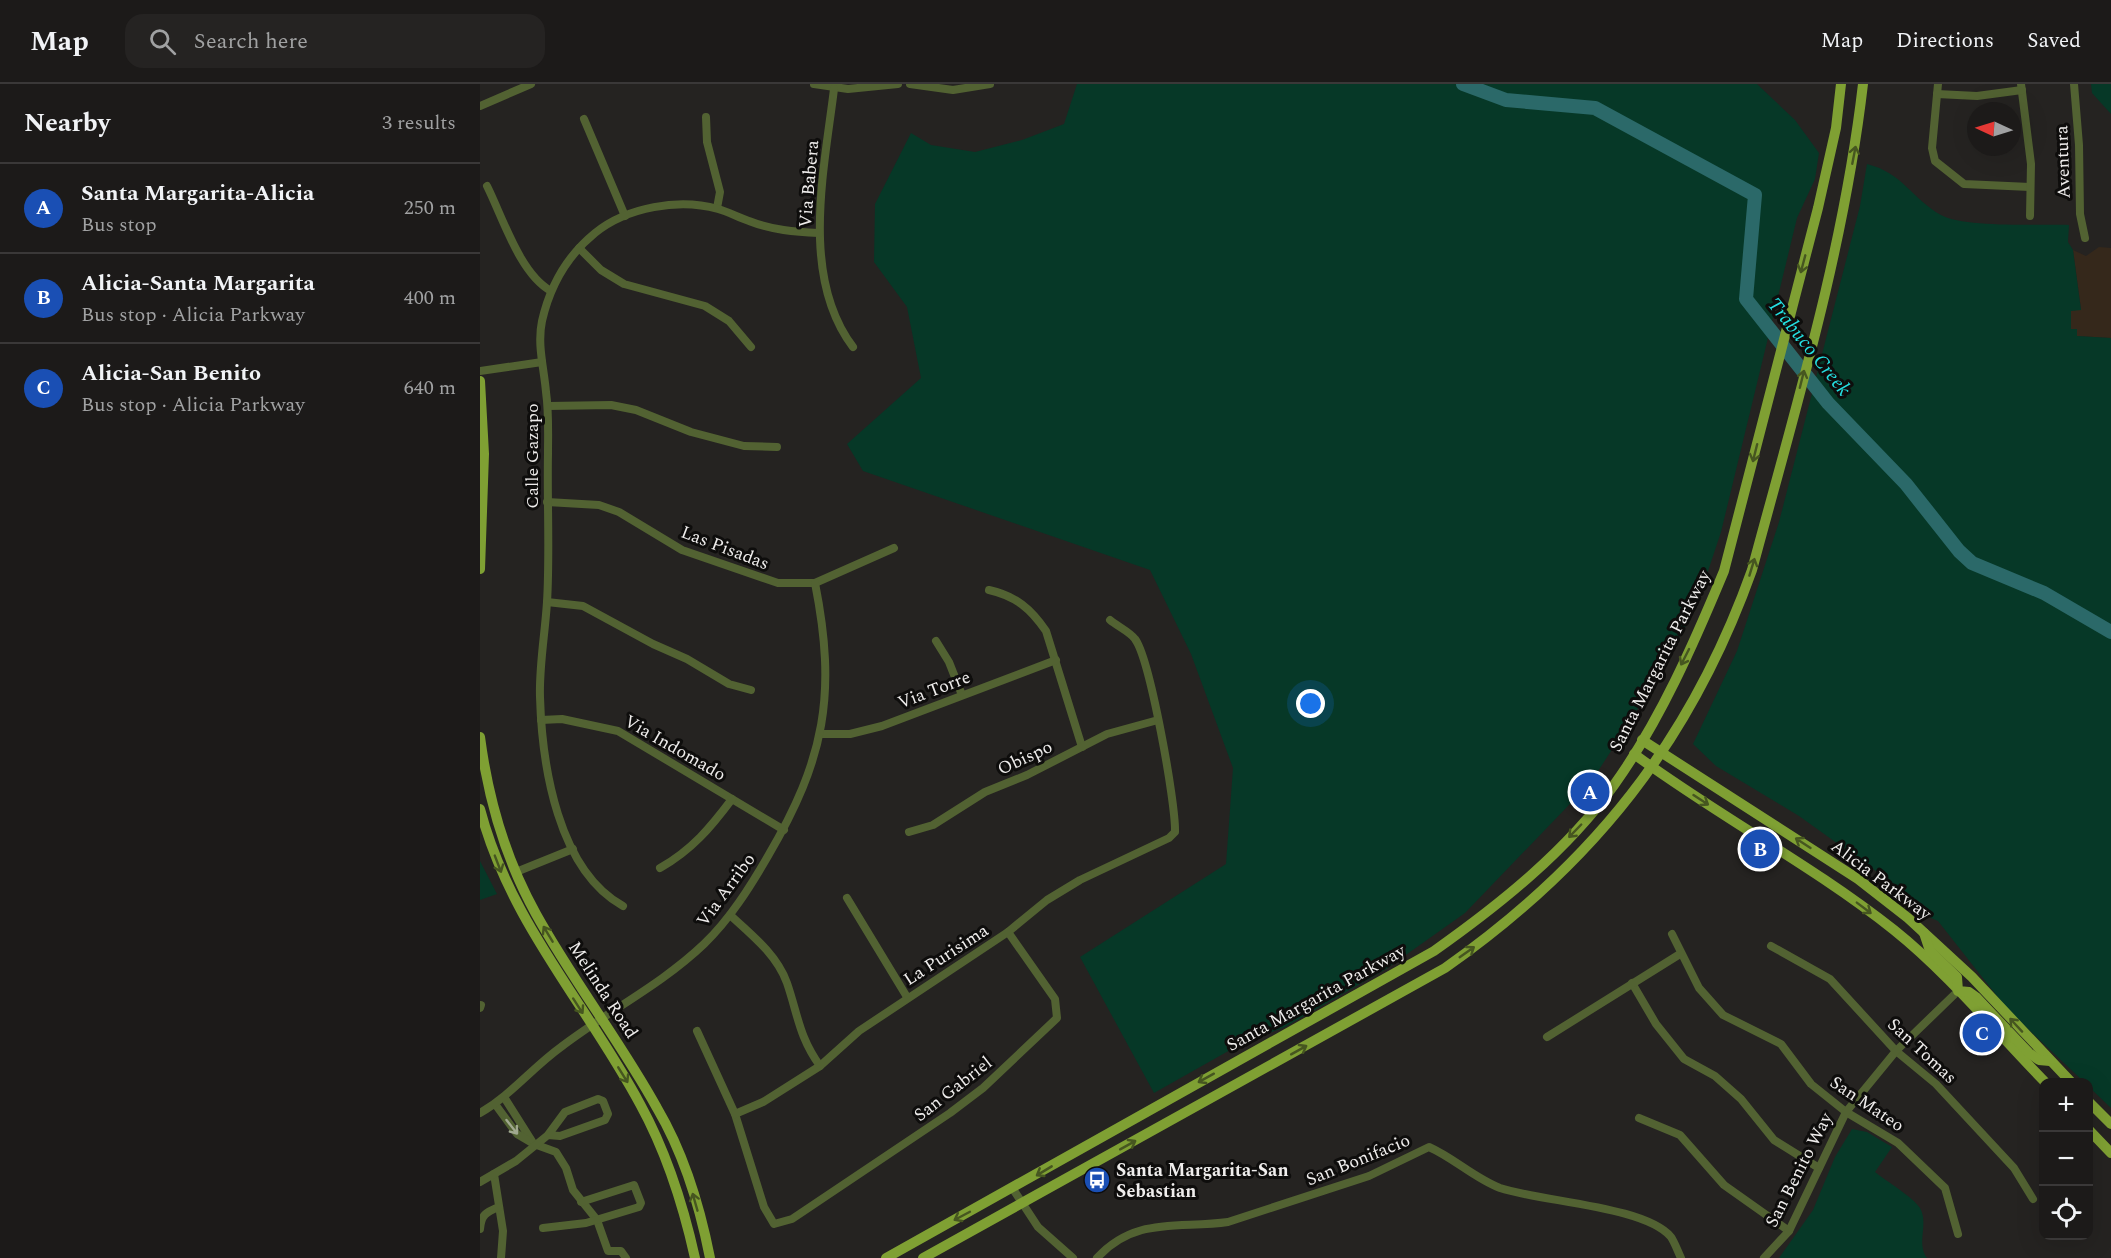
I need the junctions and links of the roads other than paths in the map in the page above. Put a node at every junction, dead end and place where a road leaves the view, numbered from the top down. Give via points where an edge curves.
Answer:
1 (531, 84) edge
2 (814, 84) edge
3 (898, 84) edge
4 (910, 84) edge
5 (990, 84) edge
6 (1842, 84) edge
7 (1863, 84) edge
8 (1938, 84) edge
9 (2074, 84) edge
10 (934, 86) edge
11 (511, 87) edge
12 (2021, 87) edge
13 (834, 89) junction
14 (1937, 94) junction
15 (480, 105) edge
16 (706, 117) dead end
17 (584, 119) dead end
18 (487, 186) dead end
19 (2030, 187) junction
20 (717, 208) junction
21 (625, 216) junction
22 (2030, 216) dead end
23 (819, 233) junction
24 (2085, 238) dead end
25 (579, 248) junction
26 (551, 291) junction
27 (750, 347) dead end
28 (853, 348) dead end
29 (542, 362) junction
30 (480, 371) edge
31 (480, 381) edge
32 (548, 406) junction
33 (777, 447) dead end
34 (547, 502) junction
35 (894, 548) dead end
36 (480, 569) edge
37 (815, 583) junction
38 (990, 590) dead end
39 (547, 602) junction
40 (1110, 620) dead end
41 (936, 641) dead end
42 (1056, 660) junction
43 (751, 690) dead end
44 (962, 695) junction
45 (542, 720) junction
46 (1158, 720) junction
47 (820, 734) junction
48 (480, 737) edge
49 (1642, 740) junction
50 (1082, 747) junction
51 (1662, 753) junction
52 (1634, 754) junction
53 (1652, 768) junction
54 (732, 798) junction
55 (480, 809) edge
56 (784, 830) junction
57 (909, 832) dead end
58 (573, 849) junction
59 (660, 868) dead end
60 (516, 872) junction
61 (847, 898) dead end
62 (623, 906) dead end
63 (730, 915) junction
64 (1924, 932) junction
65 (1008, 933) junction
66 (1672, 934) dead end
67 (1772, 946) dead end
68 (1680, 954) junction
69 (1632, 983) junction
70 (1958, 991) junction
71 (907, 997) junction
72 (603, 1019) junction
73 (591, 1026) junction
74 (698, 1031) dead end
75 (1547, 1037) dead end
76 (1896, 1051) junction
77 (2050, 1061) junction
78 (820, 1066) junction
79 (2039, 1078) edge
80 (2066, 1078) edge
81 (504, 1098) junction
82 (495, 1104) junction
83 (2093, 1106) edge
84 (1846, 1112) junction
85 (480, 1113) edge
86 (735, 1114) junction
87 (1639, 1118) dead end
88 (2111, 1124) edge
89 (2091, 1132) edge
90 (548, 1135) junction
91 (534, 1144) junction
92 (2111, 1153) edge
93 (1819, 1168) junction
94 (494, 1174) junction
95 (480, 1182) edge
96 (1013, 1189) junction
97 (2033, 1199) dead end
98 (581, 1202) junction
99 (1022, 1203) junction
100 (499, 1207) junction
101 (597, 1220) junction
102 (543, 1227) dead end
103 (480, 1229) edge
104 (1789, 1231) junction
105 (1958, 1234) dead end
106 (501, 1258) edge
107 (626, 1258) edge
108 (695, 1258) edge
109 (710, 1258) edge
110 (886, 1258) edge
111 (923, 1258) edge
112 (1073, 1258) edge
113 (1097, 1258) edge
114 (1681, 1258) edge
115 (1764, 1258) edge

1 - 11 street
2 - 13 street
3 - 13 street
4 - 10 street
5 - 10 street via 953,90
6 -> 49 main road, Santa Margarita Parkway via 1818,208 1724,571
51 -> 7 main road, Santa Margarita Parkway via 1733,622 1752,570 1843,212
8 - 14 street
9 - 24 street, Aventura via 2080,214
11 - 15 street
12 - 14 street via 1977,96
12 - 19 street via 2031,164
13 - 23 street, Via Babera
14 - 19 street via 1932,148 1935,161 1964,184
16 - 20 street via 706,142 720,192
17 - 21 street
18 - 26 street via 526,266
19 - 22 street
20 - 21 street, Calle Gazapo via 684,204 652,207
20 - 23 street, Calle Gazapo via 770,228
21 - 25 street, Calle Gazapo via 597,231
23 - 28 street, Via Babera via 830,303 839,329
25 - 26 street, Calle Gazapo
25 - 27 street via 601,270 624,284 705,306 729,321
26 - 29 street, Calle Gazapo via 541,325
29 - 30 street
29 - 32 street, Calle Gazapo
31 - 36 main road via 484,454
32 - 33 street via 611,405 744,446
32 - 34 street, Calle Gazapo
34 - 37 street, Las Pisadas via 599,506 619,512 682,550 759,578 799,585
34 - 39 street, Calle Gazapo
35 - 37 street, Las Pisadas
37 - 47 street, Via Arribo via 825,648
38 - 42 street via 1010,595 1036,616
39 - 43 street via 583,606 687,658 729,684
39 - 45 street, Calle Gazapo via 540,696
40 - 46 street via 1135,638 1144,656
41 - 44 street
42 - 44 street, Via Torre
42 - 50 street
44 - 47 street, Via Torre via 882,726 850,734
45 - 54 street, Via Indomado via 562,719 618,731
45 - 58 street, Calle Gazapo via 552,797
46 - 50 street, Obispo via 1107,734
46 - 65 street, La Purisima via 1176,829 1169,838 1047,900
47 - 56 street, Via Arribo via 801,794
48 - 60 main road, Melinda Road via 494,807
49 - 51 main road, Alicia Parkway
49 - 52 main road, Santa Margarita Parkway
50 - 57 street, Obispo via 985,792 933,825
51 - 53 main road, Santa Margarita Parkway
64 -> 51 main road, Alicia Parkway via 1858,879
52 - 53 main road, Alicia Parkway
52 -> 96 main road, Santa Margarita Parkway via 1582,824 1522,882 1459,933 1402,970
53 -> 70 main road, Alicia Parkway via 1847,895 1896,932
99 -> 53 main road, Santa Margarita Parkway via 1444,968 1489,937 1597,838
54 - 56 street, Via Indomado
54 - 59 street via 704,836
55 -> 73 main road, Melinda Road via 513,899
56 - 63 street, Via Arribo
58 - 60 street
58 - 62 street, Calle Gazapo via 607,897
72 -> 60 main road, Melinda Road via 536,914
61 - 71 street
63 - 72 street, Via Arribo via 705,944 670,973
63 - 78 street via 771,954 780,968 806,1047
64 - 70 main road via 1930,951 1957,977
77 -> 64 main road, Alicia Parkway
65 - 71 street, La Purisima
65 - 86 street, San Gabriel via 1055,999 1057,1018 983,1088 811,1208 774,1224 764,1206
66 - 68 street, San Mateo
67 - 76 street, San Tomas via 1830,979
68 - 69 street
68 - 84 street, San Mateo via 1699,988 1723,1015 1781,1044 1810,1084
69 - 75 street
69 - 93 street via 1656,1024 1684,1059 1715,1076 1774,1140
70 - 76 street, San Benito Way
70 - 77 main road via 1976,997 2029,1053
70 - 79 main road, Alicia Parkway
71 - 78 street, La Purisima via 859,1031
72 - 73 street, Via Arribo
109 -> 72 main road, Melinda Road via 682,1160 659,1110
73 - 81 street, Via Arribo via 560,1047
73 -> 108 main road, Melinda Road via 655,1133 677,1188
74 - 86 street
76 - 84 street, San Benito Way
76 - 97 street, San Tomas via 1936,1084 2014,1168
77 - 80 main road, Alicia Parkway
78 - 86 street, La Purisima via 763,1102
81 - 82 street, Via Arribo
81 - 91 street
82 - 85 street, Via Arribo
82 -> 91 street via 517,1134
83 - 88 main road
84 - 93 street, San Benito Way
84 - 105 street, San Mateo via 1898,1143 1945,1188
87 - 104 street via 1680,1135 1724,1185
89 - 92 main road
90 - 90 street via 565,1112 598,1099 603,1101 608,1114 605,1120 560,1136
90 - 91 street
91 - 94 street
91 - 98 street via 556,1152
93 - 104 street, San Benito Way
94 - 95 street
94 - 100 street
96 - 99 street
96 -> 110 main road, Santa Margarita Parkway
98 - 101 street
98 - 101 street via 636,1186 641,1206
99 - 111 main road, Santa Margarita Parkway
99 - 112 street via 1046,1235
100 - 103 street via 487,1212
100 - 106 street via 503,1232
101 - 102 street
101 - 107 street via 608,1251 621,1251
104 - 115 street, San Benito Way
113 - 114 street, San Bonifacio via 1138,1230 1156,1225 1228,1222 1369,1176 1429,1147 1499,1187 1637,1216 1670,1237

